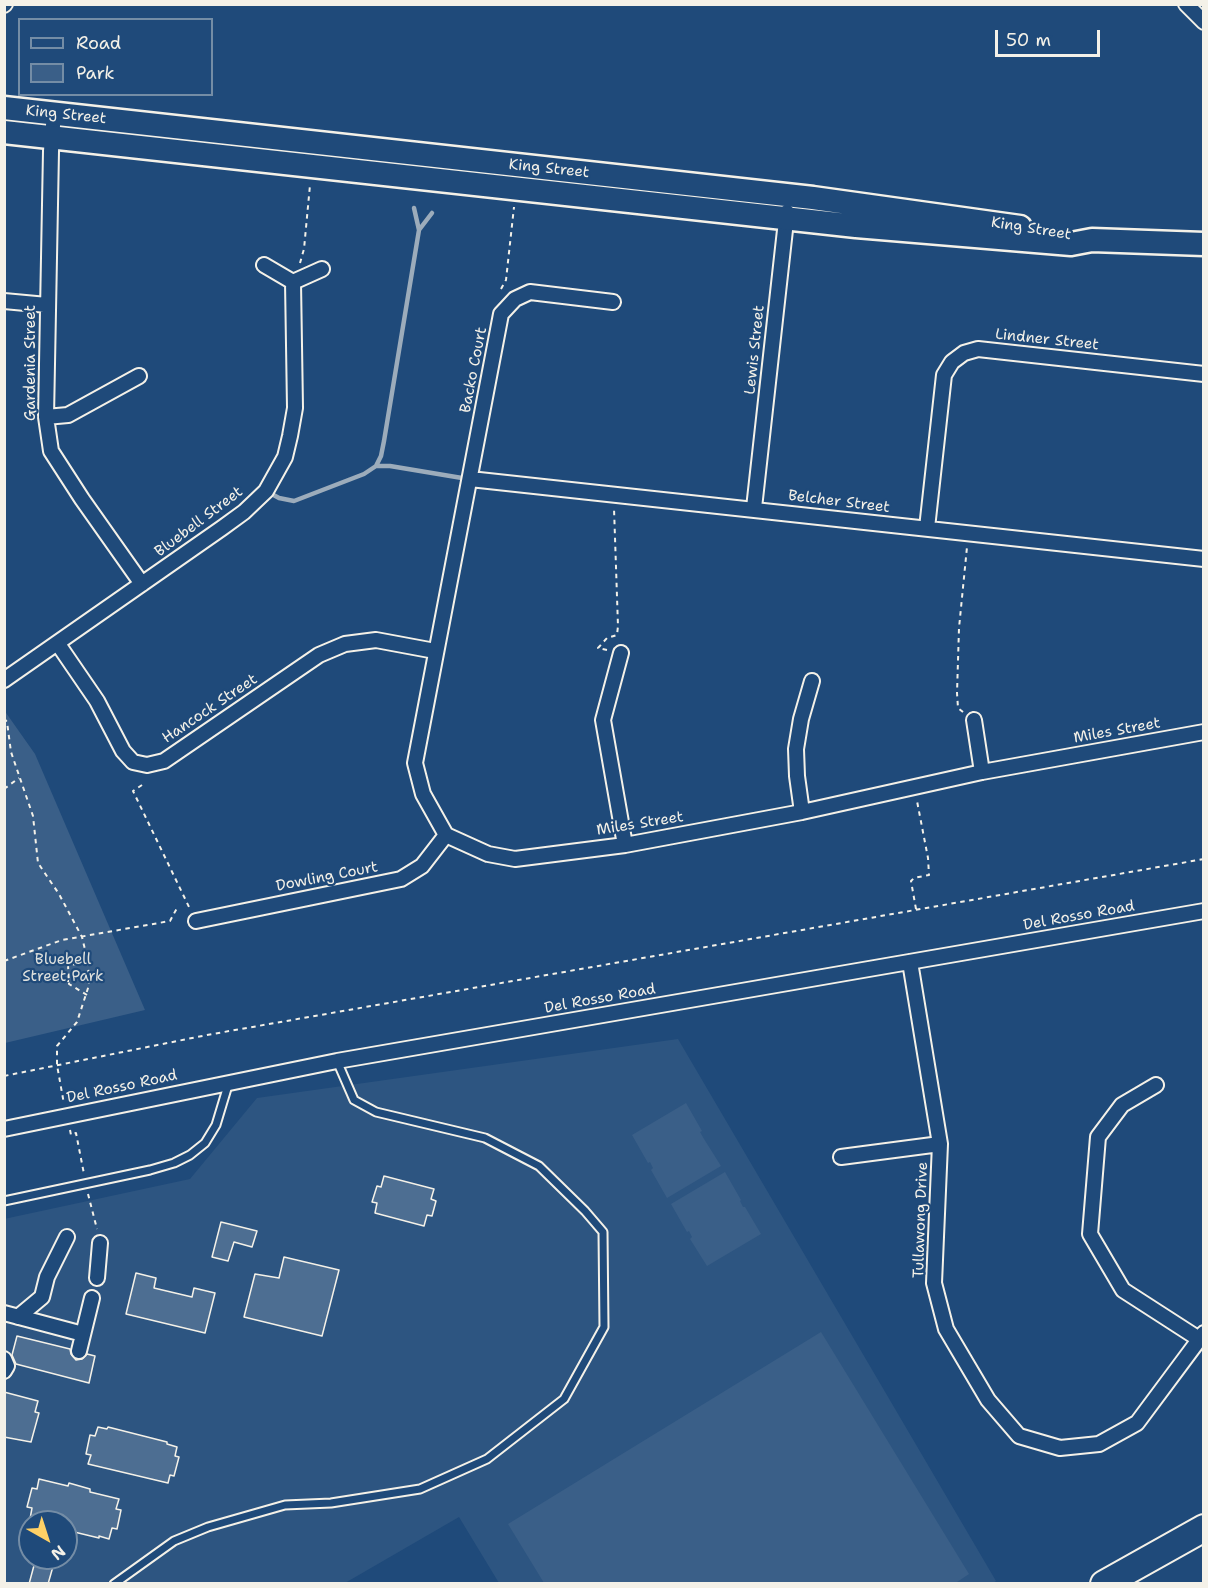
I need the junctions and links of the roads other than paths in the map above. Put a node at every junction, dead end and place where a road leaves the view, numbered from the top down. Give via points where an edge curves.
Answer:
1 (1186, 4) edge
2 (1203, 22) edge
3 (4, 108) edge
4 (54, 113) junction
5 (4, 132) edge
6 (52, 137) junction
7 (789, 195) junction
8 (787, 219) junction
9 (1092, 240) junction
10 (1203, 244) edge
11 (264, 265) dead end
12 (322, 269) dead end
13 (293, 282) junction
14 (4, 301) edge
15 (613, 302) dead end
16 (47, 305) junction
17 (1203, 374) edge
18 (139, 375) dead end
19 (46, 417) junction
20 (470, 479) junction
21 (754, 508) junction
22 (927, 528) junction
23 (1203, 559) edge
24 (142, 584) junction
25 (58, 644) junction
26 (435, 651) junction
27 (621, 653) road end
28 (4, 680) edge
29 (812, 681) dead end
30 (974, 720) road end
31 (1203, 732) edge
32 (982, 772) junction
33 (802, 812) junction
34 (446, 835) junction
35 (625, 845) junction
36 (1203, 911) edge
37 (196, 921) road end
38 (910, 962) junction
39 (338, 1062) junction
40 (229, 1082) junction
41 (1156, 1085) dead end
42 (4, 1130) edge
43 (940, 1144) junction
44 (841, 1157) dead end
45 (4, 1201) edge
46 (68, 1237) dead end
47 (100, 1243) road end
48 (97, 1278) dead end
49 (92, 1298) dead end
50 (11, 1315) edge
51 (83, 1334) junction
52 (1201, 1336) edge
53 (79, 1352) dead end
54 (1203, 1528) edge
55 (114, 1584) edge
56 (1104, 1584) edge

1 - 2 street
3 - 4 main road, King Street
4 - 6 street, Gardenia Street
4 - 7 main road, King Street
5 - 6 main road, King Street
6 - 8 main road, King Street
6 - 16 street, Gardenia Street
7 - 8 street, Lewis Street
7 - 9 main road, King Street via 1071,233
8 - 9 main road, King Street via 1025,242 1071,244
8 - 21 street, Lewis Street
9 - 10 main road, King Street
11 - 13 street
12 - 13 street
13 - 24 street, Bluebell Street via 295,408 285,457 276,475 244,512
14 - 16 street
15 - 20 street, Backo Court via 530,292 515,299 501,314
16 - 19 street, Gardenia Street
17 - 22 street, Lindner Street via 978,349 964,353 944,375
18 - 19 street via 68,415
19 - 24 street, Gardenia Street via 51,451
20 - 21 street, Belcher Street
20 - 26 street
21 - 22 street, Belcher Street
22 - 23 street, Belcher Street
24 - 25 street, Bluebell Street
25 - 26 street, Hancock Street via 97,701 123,752 133,762 147,765 164,761 338,646 376,640
25 - 28 street, Bluebell Street
26 - 34 street via 415,763 423,794
27 - 35 street via 603,720
29 - 33 street via 796,748
30 - 32 street
31 - 32 street, Miles Street
32 - 33 street, Miles Street
33 - 35 street, Miles Street
34 - 35 street, Miles Street via 488,854 515,859
34 - 37 street, Dowling Court via 422,866 401,879
36 - 38 street, Del Rosso Road
38 - 39 street, Del Rosso Road
38 - 43 street, Tullawong Drive
39 - 40 street, Del Rosso Road
39 - 55 lane via 354,1100 376,1112 485,1138 539,1166 585,1211 603,1232 604,1327 564,1399 487,1459 420,1489 331,1503 285,1505 208,1527 174,1541
40 - 42 street, Del Rosso Road
40 - 45 lane via 216,1125 205,1143 190,1155 150,1170
41 - 52 street via 1122,1105 1098,1137 1090,1234 1123,1290
43 - 44 street
43 - 52 street, Tullawong Drive via 934,1283 946,1329 988,1400 1018,1436 1060,1448 1099,1444 1137,1423
46 - 50 street via 47,1277 42,1297
47 - 48 street
49 - 51 street
50 - 51 street
51 - 53 street
54 - 56 highway

